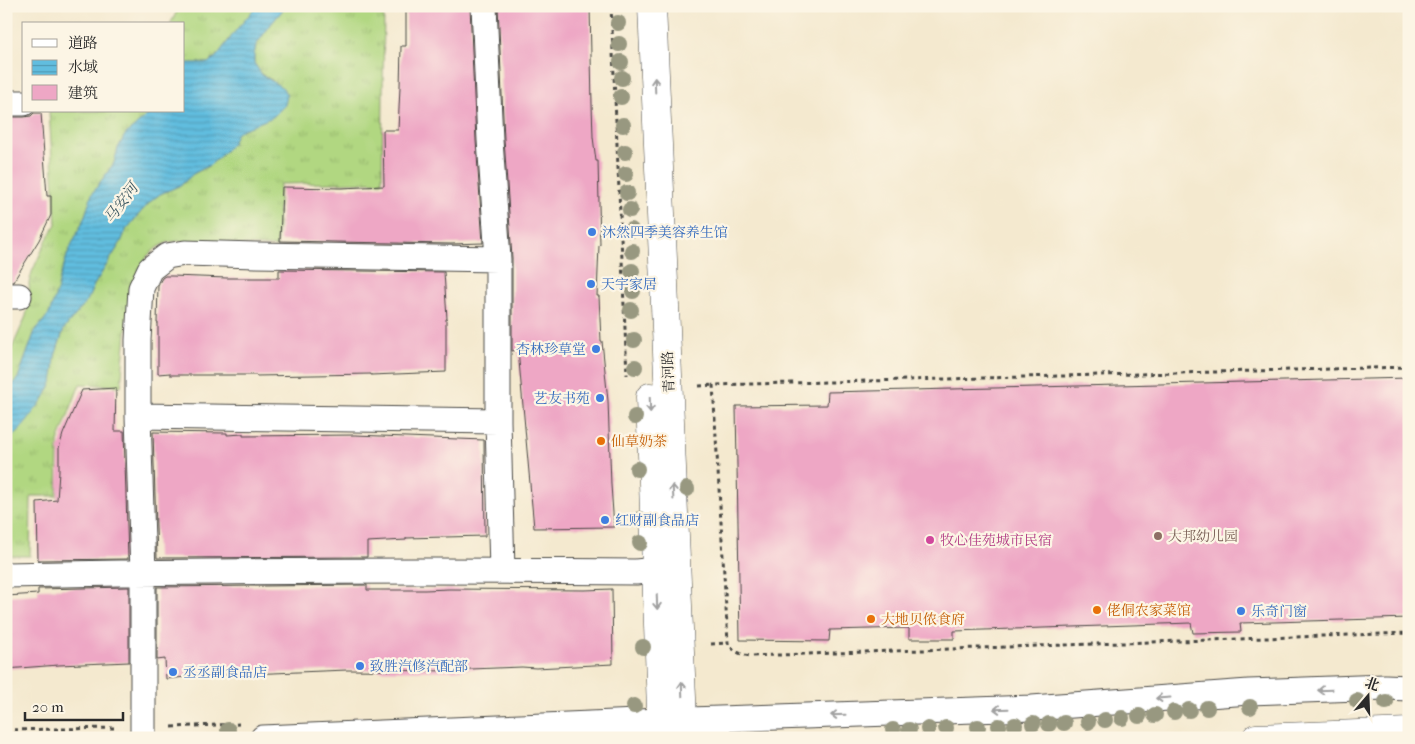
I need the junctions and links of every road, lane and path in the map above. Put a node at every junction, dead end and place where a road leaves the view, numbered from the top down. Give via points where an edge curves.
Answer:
1 (484, 6) edge
2 (634, 6) edge
3 (652, 6) edge
4 (6, 103) edge
5 (22, 103) edge
6 (498, 259) junction
7 (1409, 367) edge
8 (138, 416) junction
9 (498, 421) junction
10 (656, 570) junction
11 (502, 571) junction
12 (143, 573) junction
13 (6, 575) edge
14 (1409, 632) edge
15 (728, 643) junction
16 (710, 644) dead end
17 (1409, 688) edge
18 (673, 729) edge
19 (1409, 732) edge
20 (143, 738) edge
21 (263, 738) edge
22 (1256, 738) edge

1 - 6 street
2 -> 10 street, 青河路
18 -> 3 street, 青河路
4 - 5 street
6 - 8 street via 185,253 166,256 150,269 141,288
6 - 9 street
7 - 15 path via 714,386
8 - 9 street
8 - 12 street
9 - 11 street
10 - 11 street
10 -> 18 street, 青河路
11 - 12 street
12 - 13 street
12 - 20 street
14 - 15 path via 750,656 733,650
15 - 16 path
17 -> 18 street via 1249,692
18 - 21 street
19 - 22 street

